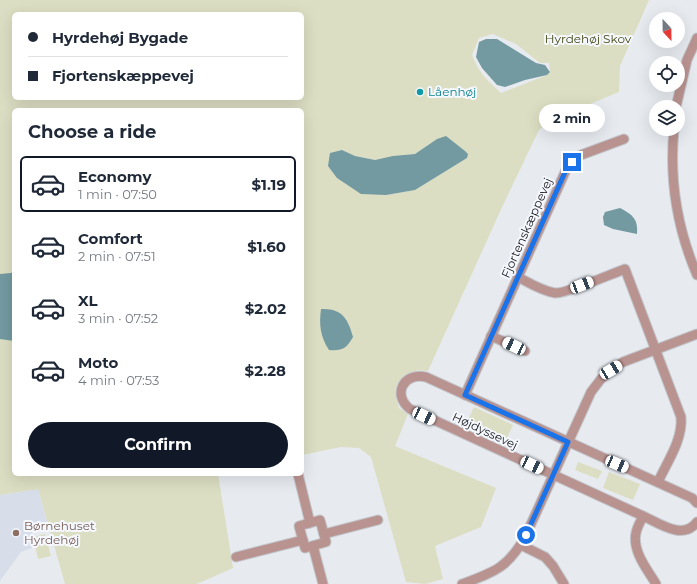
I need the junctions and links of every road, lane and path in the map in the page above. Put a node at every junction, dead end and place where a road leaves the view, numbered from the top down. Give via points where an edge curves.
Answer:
1 (697, 38) edge
2 (678, 100) edge
3 (673, 136) edge
4 (624, 139) dead end
5 (697, 275) edge
6 (518, 277) junction
7 (697, 334) edge
8 (491, 336) junction
9 (655, 350) junction
10 (525, 351) dead end
11 (465, 395) junction
12 (568, 442) junction
13 (554, 475) junction
14 (298, 476) edge
15 (658, 482) junction
16 (697, 503) edge
17 (643, 516) junction
18 (378, 520) dead end
19 (697, 522) edge
20 (310, 523) junction
21 (324, 534) junction
22 (303, 540) junction
23 (521, 544) junction
24 (313, 546) junction
25 (236, 557) dead end
26 (467, 583) edge
27 (323, 584) edge
28 (564, 584) edge
29 (656, 584) edge

1 - 2 street via 687,60
3 - 5 street via 674,192 679,224
4 - 6 street, Fjortenskæppevej via 581,155 572,162 566,170
6 - 8 street, Fjortenskæppevej
6 - 9 street via 557,293 624,269
7 - 9 street
8 - 10 street
8 - 11 street, Fjortenskæppevej
9 - 12 street via 623,362 601,379
9 - 15 street via 681,417 682,426
11 - 12 street, Højdyssevej
11 - 13 street, Højdyssevej via 420,376 414,376 404,383 401,395 402,401 410,410
12 - 13 street
12 - 15 street, Højdyssevej
13 - 17 street, Højdyssevej
13 - 23 street
14 - 20 street
15 - 16 street, Højdyssevej via 692,498
17 - 19 street, Højdyssevej via 682,531 688,530
17 - 29 street via 636,531 635,542 637,552
18 - 21 street
20 - 21 street via 320,520
20 - 22 street via 299,526
21 - 24 street via 326,542
22 - 24 street via 305,548
22 - 25 street
23 - 26 street via 504,565
23 - 28 street via 545,557
24 - 27 street

